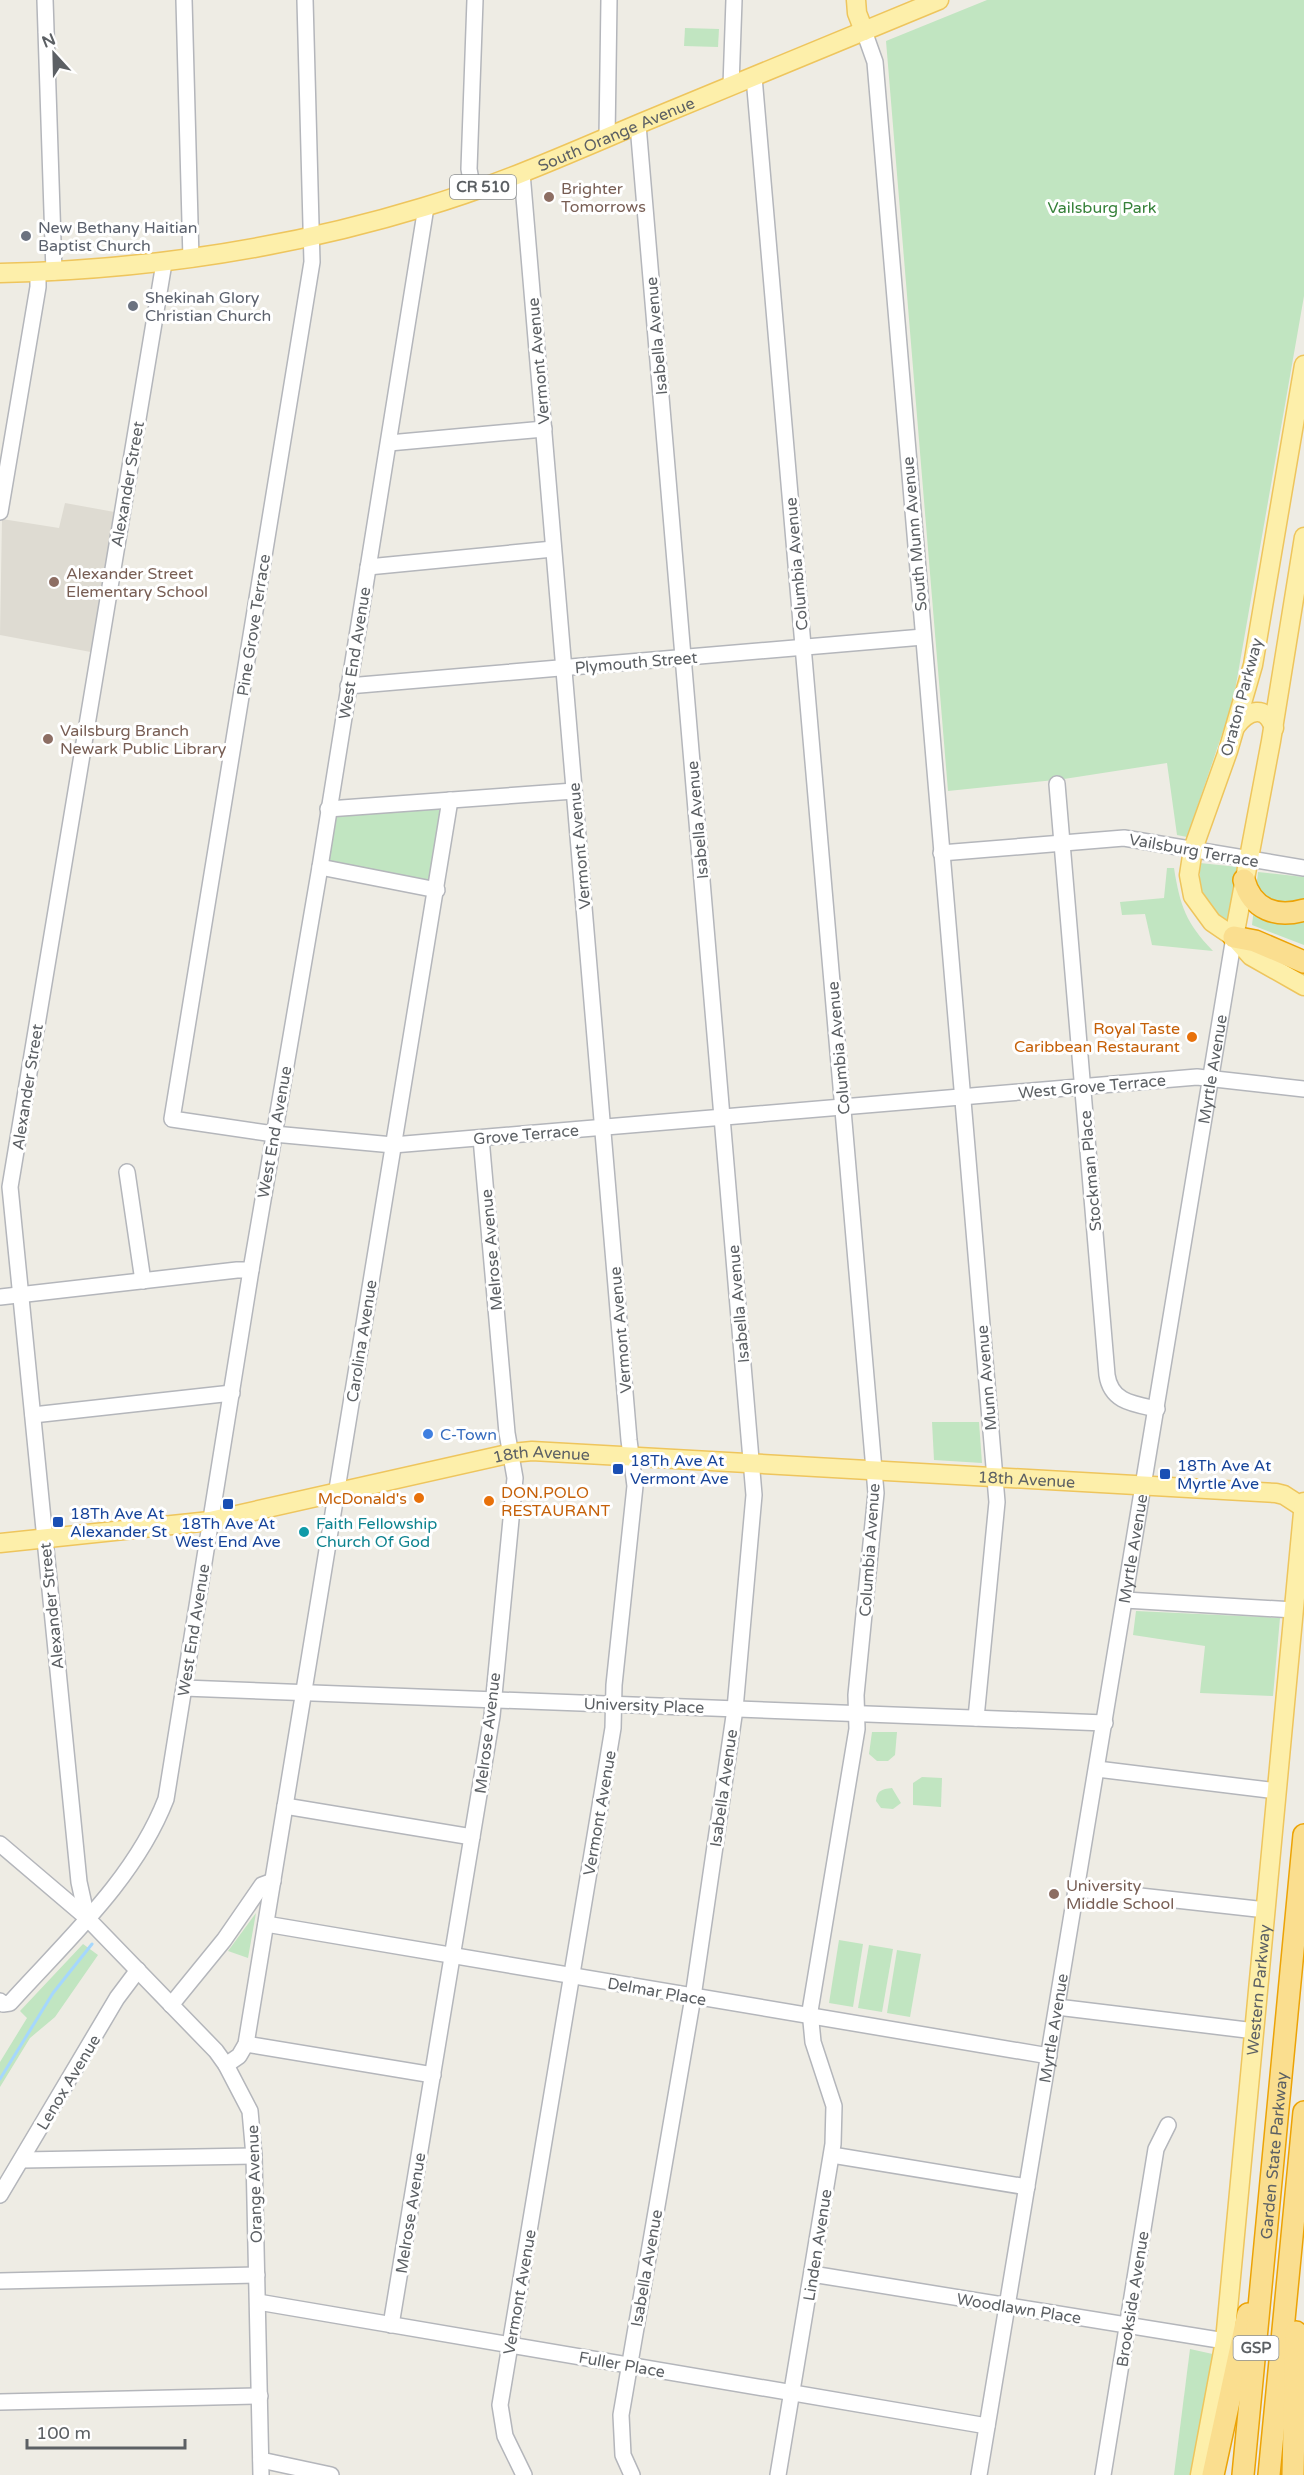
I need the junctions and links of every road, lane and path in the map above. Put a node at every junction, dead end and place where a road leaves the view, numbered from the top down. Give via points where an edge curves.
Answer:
1 (45, 0) edge
2 (184, 0) edge
3 (305, 0) edge
4 (475, 0) edge
5 (609, 0) edge
6 (734, 0) edge
7 (856, 0) edge
8 (939, 0) edge
9 (864, 31) junction
10 (754, 76) junction
11 (730, 86) junction
12 (638, 124) junction
13 (607, 138) junction
14 (522, 173) junction
15 (473, 191) junction
16 (426, 207) junction
17 (313, 237) junction
18 (191, 259) junction
19 (164, 263) junction
20 (46, 272) junction
21 (0, 273) edge
22 (1304, 365) edge
23 (544, 429) junction
24 (389, 443) junction
25 (0, 512) edge
26 (1304, 537) edge
27 (553, 549) junction
28 (368, 567) junction
29 (923, 637) junction
30 (804, 647) junction
31 (683, 658) junction
32 (564, 668) junction
33 (348, 686) junction
34 (1235, 727) junction
35 (1274, 728) junction
36 (1057, 784) dead end
37 (574, 791) junction
38 (450, 800) junction
39 (328, 809) junction
40 (1061, 842) junction
41 (1193, 849) junction
42 (941, 853) junction
43 (1248, 859) junction
44 (320, 867) junction
45 (1304, 868) edge
46 (1244, 880) junction
47 (437, 890) junction
48 (1304, 910) edge
49 (1234, 937) junction
50 (1304, 962) edge
51 (1304, 986) edge
52 (956, 1038) joint
53 (1212, 1078) junction
54 (1083, 1088) junction
55 (1304, 1089) edge
56 (962, 1097) junction
57 (880, 1104) joint
58 (843, 1107) junction
59 (722, 1117) junction
60 (172, 1119) joint
61 (604, 1127) junction
62 (274, 1134) junction
63 (481, 1138) junction
64 (393, 1145) junction
65 (128, 1172) dead end
66 (251, 1270) junction
67 (143, 1281) junction
68 (21, 1294) junction
69 (0, 1297) edge
70 (232, 1393) junction
71 (1157, 1409) junction
72 (33, 1415) junction
73 (512, 1453) junction
74 (632, 1456) junction
75 (752, 1463) junction
76 (874, 1470) junction
77 (995, 1477) junction
78 (1144, 1485) junction
79 (336, 1494) junction
80 (1304, 1502) edge
81 (1304, 1508) edge
82 (210, 1521) junction
83 (45, 1539) junction
84 (0, 1544) edge
85 (1125, 1600) junction
86 (1294, 1611) junction
87 (184, 1689) junction
88 (304, 1693) junction
89 (494, 1700) junction
90 (614, 1704) junction
91 (735, 1709) junction
92 (857, 1713) junction
93 (976, 1718) junction
94 (1105, 1723) junction
95 (1097, 1769) junction
96 (1277, 1791) junction
97 (285, 1806) junction
98 (1304, 1835) edge
99 (472, 1837) junction
100 (0, 1844) edge
101 (273, 1881) junction
102 (1077, 1889) junction
103 (1266, 1910) junction
104 (87, 1918) junction
105 (266, 1924) junction
106 (453, 1956) junction
107 (138, 1970) junction
108 (572, 1977) junction
109 (693, 1997) junction
110 (3, 2003) edge
111 (171, 2005) junction
112 (1057, 2007) junction
113 (810, 2017) junction
114 (1255, 2031) junction
115 (246, 2044) junction
116 (1049, 2056) junction
117 (226, 2065) junction
118 (433, 2075) junction
119 (1304, 2112) edge
120 (1168, 2125) dead end
121 (832, 2155) junction
122 (254, 2156) junction
123 (22, 2160) junction
124 (1300, 2163) junction
125 (1027, 2187) junction
126 (0, 2195) edge
127 (1268, 2220) junction
128 (812, 2274) junction
129 (257, 2275) junction
130 (0, 2281) edge
131 (258, 2302) junction
132 (1007, 2306) junction
133 (391, 2325) junction
134 (1128, 2325) junction
135 (1225, 2341) junction
136 (510, 2345) junction
137 (629, 2365) junction
138 (792, 2393) junction
139 (260, 2397) junction
140 (0, 2402) edge
141 (1304, 2423) edge
142 (987, 2426) junction
143 (261, 2467) edge
144 (331, 2475) edge
145 (524, 2475) edge
146 (632, 2475) edge
147 (778, 2475) edge
148 (979, 2475) edge
149 (1103, 2475) edge
150 (1200, 2475) edge
151 (1213, 2475) edge
152 (1243, 2475) edge
153 (1269, 2475) edge
154 (1293, 2475) edge
155 (1299, 2475) edge

1 - 20 street
2 - 18 street
3 - 17 street, Pine Grove Terrace
4 - 15 street via 469,169
5 - 13 street
6 - 11 street
7 - 9 main road
8 - 9 main road, South Orange Avenue / CR 510
9 - 10 main road, South Orange Avenue / CR 510
9 - 29 street, South Munn Avenue via 875,62
10 - 11 main road, South Orange Avenue / CR 510
10 - 30 street, Columbia Avenue
11 - 12 main road, South Orange Avenue / CR 510
12 - 13 main road, South Orange Avenue / CR 510
12 - 31 street, Isabella Avenue
13 - 14 main road, South Orange Avenue / CR 510
14 - 15 main road, South Orange Avenue / CR 510
14 - 23 street, Vermont Avenue
15 - 16 main road, South Orange Avenue / CR 510
16 - 17 main road, South Orange Avenue / CR 510
16 - 24 street, West End Avenue
17 - 18 main road, South Orange Avenue / CR 510
17 - 60 street, Pine Grove Terrace
18 - 19 main road, South Orange Avenue / CR 510
19 - 20 main road, South Orange Avenue / CR 510
19 - 68 street, Alexander Street via 10,1187
20 - 21 main road, South Orange Avenue / CR 510
20 - 25 street via 38,287
22 - 34 main road, Oraton Parkway via 1254,664
23 - 24 street
23 - 27 street, Vermont Avenue
24 - 28 street, West End Avenue
26 - 35 main road, Myrtle Avenue
27 - 28 street
27 - 32 street, Vermont Avenue
28 - 33 street, West End Avenue
29 - 30 street, Plymouth Street
29 - 42 street, South Munn Avenue
30 - 31 street, Plymouth Street
30 - 58 street, Columbia Avenue
31 - 32 street, Plymouth Street
31 - 59 street, Isabella Avenue
32 - 33 street, Plymouth Street
32 - 37 street, Vermont Avenue
33 - 39 street, West End Avenue
34 - 35 main road via 1255,711 1267,715
34 - 41 main road, Oraton Parkway
35 - 43 main road, Myrtle Avenue
36 - 40 street
37 - 38 street
37 - 61 street, Vermont Avenue
38 - 39 street
38 - 47 street, Carolina Avenue
39 - 44 street, West End Avenue
40 - 41 street, Vailsburg Terrace via 1130,838
40 - 42 street, Vailsburg Terrace
40 - 54 street, Stockman Place
41 - 43 street, Vailsburg Terrace
41 - 49 main road, Oraton Parkway via 1189,875 1193,896 1204,915
42 - 52 street, South Munn Avenue
43 - 45 street, Vailsburg Terrace
43 - 46 main road, Myrtle Avenue
44 - 47 street
44 - 62 street, West End Avenue
46 - 48 highway via 1254,900 1267,910 1285,914
46 - 49 main road, Myrtle Avenue
47 - 64 street, Carolina Avenue
49 - 50 highway via 1255,941
49 - 51 main road via 1251,956
49 - 53 street, Myrtle Avenue
52 - 56 street, Munn Avenue
53 - 54 street, West Grove Terrace
53 - 55 street, West Grove Terrace
53 - 71 street, Myrtle Avenue
54 - 56 street, West Grove Terrace
54 - 71 street, Stockman Place via 1108,1381 1119,1399
56 - 57 street, West Grove Terrace
56 - 77 street, Munn Avenue
57 - 58 street, Grove Terrace
58 - 59 street, Grove Terrace
58 - 76 street, Columbia Avenue
59 - 61 street, Grove Terrace
59 - 75 street, Isabella Avenue
60 - 62 street, Grove Terrace
61 - 63 street, Grove Terrace
61 - 74 street, Vermont Avenue
62 - 64 street, Grove Terrace
62 - 66 street, West End Avenue
63 - 64 street, Grove Terrace
63 - 73 street, Melrose Avenue via 507,1433
64 - 79 street, Carolina Avenue
65 - 67 street
66 - 67 street
66 - 70 street, West End Avenue
67 - 68 street
68 - 69 street
68 - 72 street, Alexander Street
70 - 72 street
70 - 82 street, West End Avenue
71 - 78 street, Myrtle Avenue
72 - 83 street, Alexander Street
73 - 74 main road, 18th Avenue
73 - 79 main road, 18th Avenue
73 - 89 street, Melrose Avenue via 515,1478
74 - 75 main road, 18th Avenue
74 - 90 street, Vermont Avenue via 635,1486
75 - 76 main road, 18th Avenue
75 - 91 street, Isabella Avenue via 754,1506
76 - 77 main road, 18th Avenue
76 - 92 street, Columbia Avenue via 876,1499
77 - 78 main road, 18th Avenue
77 - 93 street, Munn Avenue via 997,1509
78 - 81 main road, 18th Avenue via 1276,1493
78 - 85 street, Myrtle Avenue
79 - 82 main road, 18th Avenue
79 - 88 street, Carolina Avenue
80 - 81 main road, Western Parkway
81 - 86 main road, Western Parkway
82 - 83 main road, 18th Avenue
82 - 87 street, West End Avenue
83 - 84 main road, 18th Avenue
83 - 104 street, Alexander Street via 79,1882
85 - 86 street
85 - 94 street, Myrtle Avenue
86 - 96 main road, Western Parkway
87 - 88 street, University Place
87 - 104 street, West End Avenue via 166,1799 157,1822 129,1868
88 - 89 street, University Place
88 - 97 street, Carolina Avenue
89 - 90 street, University Place
89 - 99 street, Melrose Avenue
90 - 91 street, University Place
90 - 108 street, Vermont Avenue
91 - 92 street, University Place
91 - 109 street, Isabella Avenue
92 - 93 street, University Place
92 - 113 street, Columbia Avenue
93 - 94 street, University Place
94 - 95 street, Myrtle Avenue
95 - 96 street
95 - 102 street, Myrtle Avenue
96 - 103 main road, Western Parkway
97 - 99 street
97 - 101 street, Carolina Avenue
98 - 127 highway, Garden State Parkway / GSP
99 - 106 street, Melrose Avenue
100 - 104 street, Orange Avenue
101 - 105 street, Carolina Avenue
101 - 111 street via 262,1885
102 - 103 street
102 - 112 street, Myrtle Avenue
103 - 114 main road, Western Parkway
104 - 107 street, Orange Avenue
104 - 110 street, West End Avenue
105 - 106 street, Delmar Place
105 - 115 street, Carolina Avenue
106 - 108 street, Delmar Place
106 - 118 street, Melrose Avenue
107 - 111 street, Orange Avenue
107 - 123 street, Lenox Avenue via 117,1998
108 - 109 street, Delmar Place
108 - 136 street, Vermont Avenue
109 - 113 street, Delmar Place
109 - 137 street, Isabella Avenue
111 - 117 street, Orange Avenue
112 - 114 street
112 - 116 street, Myrtle Avenue
113 - 116 street, Delmar Place
113 - 121 street, Linden Avenue via 834,2106
114 - 135 main road, Western Parkway
115 - 117 street via 239,2056
115 - 118 street
116 - 125 street, Myrtle Avenue
117 - 122 street, Orange Avenue via 252,2118
118 - 133 street, Melrose Avenue
119 - 124 highway, Garden State Parkway / GSP
120 - 134 street, Brookside Avenue via 1156,2149
121 - 125 street
121 - 128 street, Linden Avenue
122 - 123 street
122 - 129 street, Orange Avenue
123 - 126 street, Lenox Avenue
124 - 153 highway, Garden State Parkway / GSP
124 - 154 highway
125 - 132 street, Myrtle Avenue
127 - 151 highway
127 - 152 highway, Garden State Parkway / GSP
128 - 132 street, Woodlawn Place
128 - 138 street, Linden Avenue
129 - 130 street
129 - 131 street, Orange Avenue
131 - 133 street, Fuller Place
131 - 139 street, Orange Avenue
132 - 134 street, Woodlawn Place
132 - 142 street, Myrtle Avenue
133 - 136 street, Fuller Place
134 - 135 street, Woodlawn Place
134 - 149 street, Brookside Avenue
135 - 150 main road, Western Parkway
136 - 137 street, Fuller Place
136 - 145 street, Vermont Avenue via 500,2405 502,2424
137 - 138 street, Fuller Place
137 - 146 street, Isabella Avenue via 620,2428 623,2455
138 - 142 street, Fuller Place
138 - 147 street, Linden Avenue
139 - 140 street
139 - 143 street, Orange Avenue
141 - 155 main road
142 - 148 street, Myrtle Avenue
143 - 144 street

